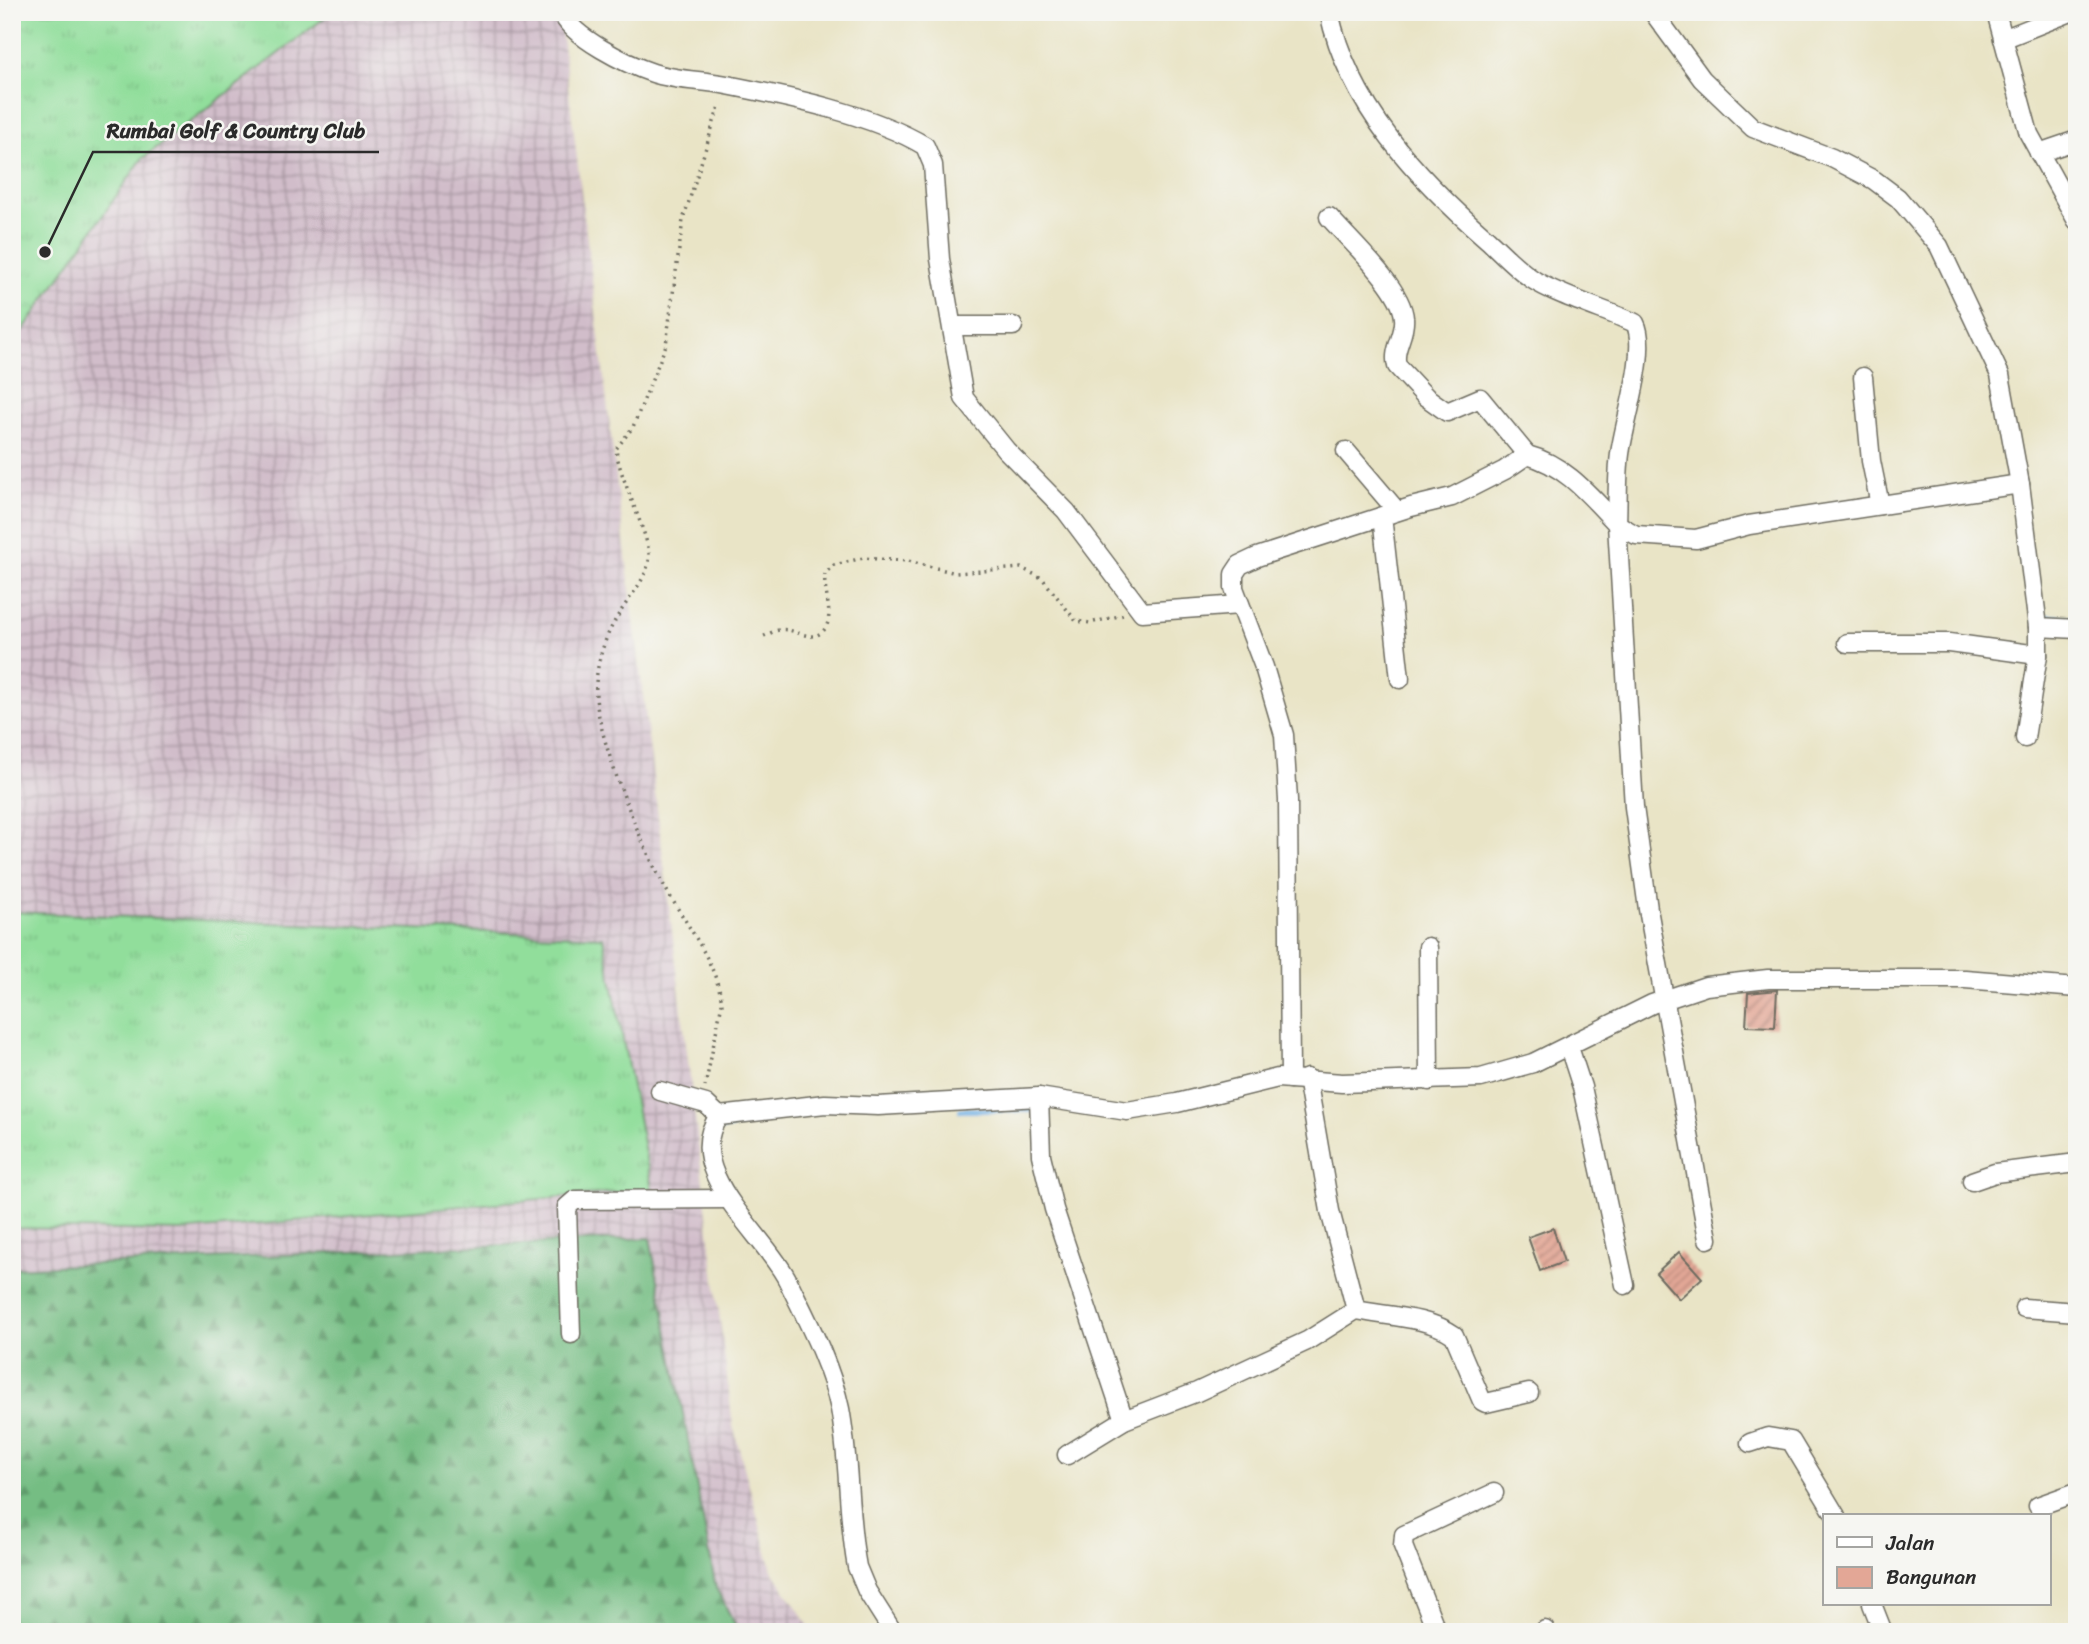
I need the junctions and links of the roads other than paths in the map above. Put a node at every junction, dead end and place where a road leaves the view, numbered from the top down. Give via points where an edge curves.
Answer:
1 (562, 12) edge
2 (1329, 12) edge
3 (1653, 12) edge
4 (1996, 12) edge
5 (2071, 12) edge
6 (2003, 39) junction
7 (2077, 140) edge
8 (2039, 153) junction
9 (1329, 217) dead end
10 (2077, 221) edge
11 (953, 326) junction
12 (1013, 326) dead end
13 (1863, 377) dead end
14 (1346, 451) dead end
15 (1527, 455) junction
16 (2020, 484) junction
17 (1880, 505) junction
18 (1389, 514) junction
19 (1617, 524) junction
20 (1240, 605) junction
21 (2038, 628) junction
22 (2077, 629) edge
23 (1847, 643) dead end
24 (2038, 655) junction
25 (1400, 680) dead end
26 (2025, 738) dead end
27 (1428, 947) dead end
28 (2077, 989) edge
29 (1666, 1000) junction
30 (1569, 1047) junction
31 (1298, 1078) junction
32 (1429, 1081) junction
33 (660, 1091) dead end
34 (1039, 1097) junction
35 (713, 1110) junction
36 (2077, 1163) edge
37 (1972, 1181) dead end
38 (727, 1199) junction
39 (1708, 1238) dead end
40 (1625, 1285) dead end
41 (2024, 1308) dead end
42 (1356, 1310) junction
43 (2077, 1312) edge
44 (571, 1334) dead end
45 (1529, 1393) dead end
46 (1124, 1420) junction
47 (1750, 1443) dead end
48 (1067, 1455) dead end
49 (2077, 1492) edge
50 (1494, 1493) dead end
51 (2038, 1506) dead end
52 (1835, 1514) edge
53 (1873, 1606) edge
54 (893, 1632) edge
55 (1437, 1632) edge
56 (1884, 1632) edge

1 - 11 street via 578,33 643,69 880,124 925,146 933,165 938,242
2 - 19 street via 1341,55 1364,101 1402,154 1455,213 1533,280 1635,323 1641,335 1640,355 1620,455
3 - 16 street via 1702,79 1753,128 1832,158 1874,180 1898,198 1939,246 2000,375
4 - 6 street
5 - 6 street
6 - 8 street via 2029,134
7 - 8 street
8 - 10 street
9 - 15 street via 1400,300 1405,329 1397,348 1397,366 1447,412 1480,398
11 - 12 street
11 - 20 street via 959,379 968,405 1066,511 1142,612
13 - 17 street
14 - 18 street
15 - 18 street via 1452,497
15 - 19 street via 1546,460 1580,485
16 - 17 street
16 - 21 street
17 - 19 street via 1749,525 1696,539 1636,535
18 - 20 street via 1240,565 1234,574
18 - 25 street
19 - 29 street via 1634,807
20 - 31 street via 1284,735
21 - 22 street
21 - 24 street
23 - 24 street via 1949,643
24 - 26 street
27 - 32 street
28 - 29 street via 1871,977 1768,979 1706,986
29 - 30 street
29 - 39 street
30 - 32 street via 1481,1078
30 - 40 street
31 - 32 street via 1342,1083
31 - 34 street via 1278,1078 1127,1111
31 - 42 street
33 - 35 street
34 - 35 street
34 - 46 street via 1041,1155 1054,1209
35 - 38 street via 709,1154
36 - 37 street via 1995,1173
38 - 44 street via 575,1200 568,1207
38 - 54 street via 781,1268 832,1381 841,1412 858,1567
41 - 43 street
42 - 45 street via 1450,1332 1486,1403
42 - 46 street via 1307,1341
46 - 48 street
47 - 52 street via 1768,1437 1791,1441
49 - 51 street
50 - 55 street via 1412,1529 1402,1541
53 - 56 street

